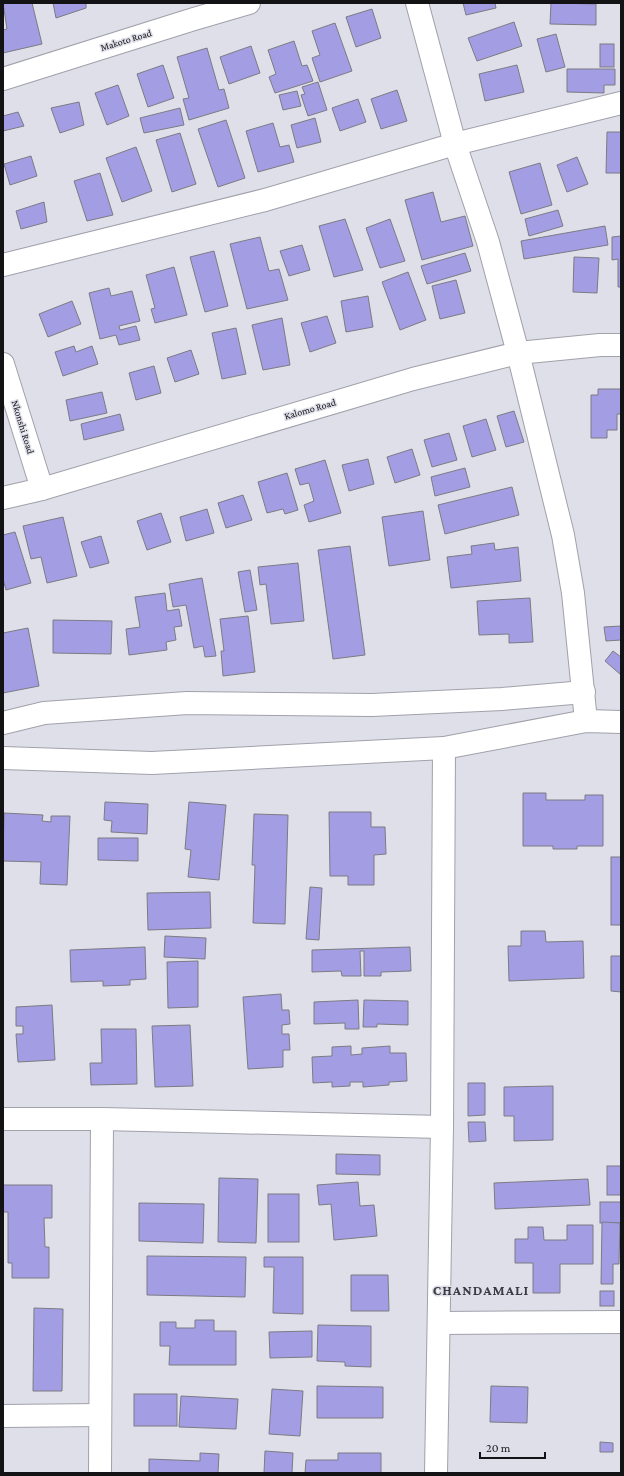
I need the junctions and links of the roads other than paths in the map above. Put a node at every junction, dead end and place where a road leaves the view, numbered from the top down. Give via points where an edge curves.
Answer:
1 (249, 3) edge
2 (417, 3) edge
3 (3, 79) edge
4 (621, 103) edge
5 (456, 144) junction
6 (3, 265) edge
7 (621, 345) edge
8 (518, 354) junction
9 (3, 364) edge
10 (42, 489) junction
11 (3, 498) edge
12 (584, 692) junction
13 (586, 721) junction
14 (621, 722) edge
15 (3, 723) edge
16 (444, 748) junction
17 (3, 758) edge
18 (3, 1119) edge
19 (102, 1119) junction
20 (442, 1127) junction
21 (621, 1322) edge
22 (439, 1323) junction
23 (100, 1415) junction
24 (3, 1416) edge
25 (100, 1473) edge
26 (436, 1473) edge

1 - 3 street, Makoto Road
2 - 5 street
4 - 5 street
5 - 6 street via 264,200
5 - 8 street via 488,242
7 - 8 street, Kalomo Road
8 - 10 street, Kalomo Road via 413,379
8 - 12 street via 563,535 573,593
9 - 10 street, Nkonshi Road
10 - 11 street, Kalomo Road
12 - 13 street
12 - 15 street via 372,705 187,703 44,713
13 - 14 street
13 - 16 street
16 - 17 street via 152,764
16 - 20 street
18 - 19 street
19 - 20 street
19 - 23 street
20 - 22 street
21 - 22 street
22 - 26 street
23 - 24 street
23 - 25 street

